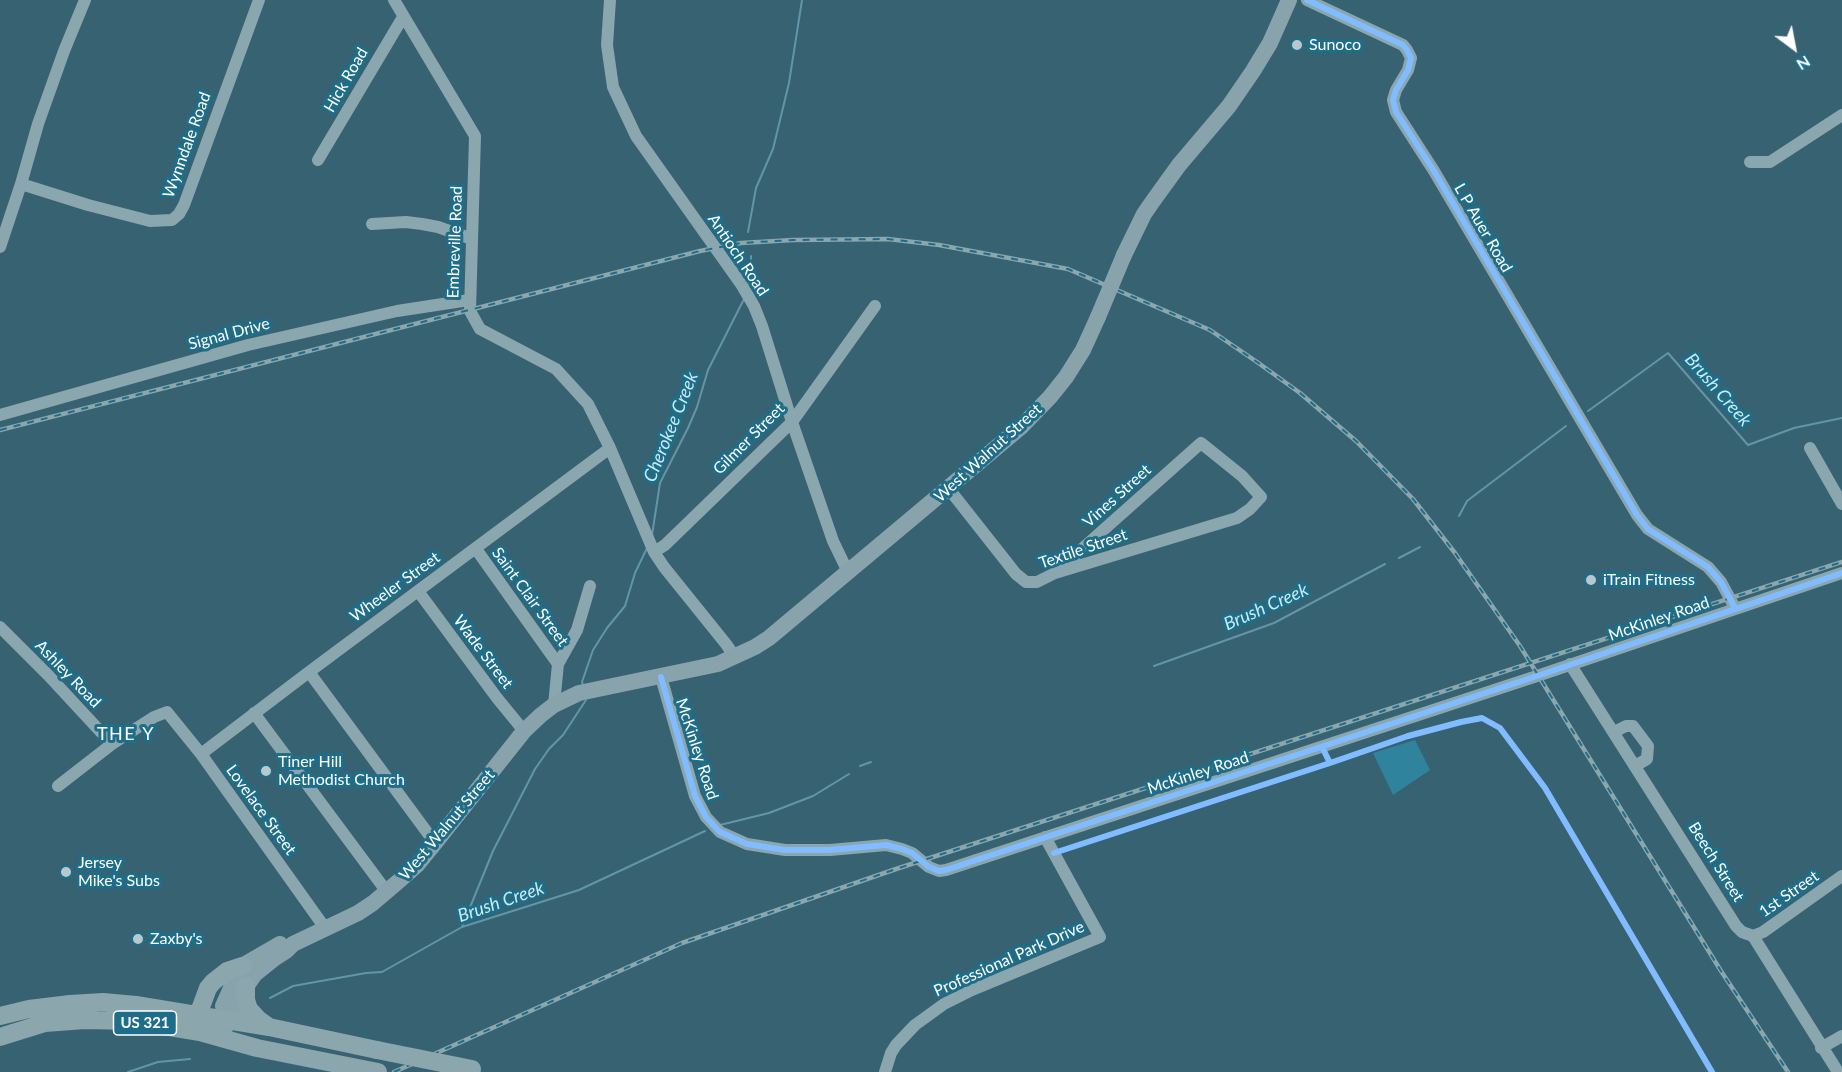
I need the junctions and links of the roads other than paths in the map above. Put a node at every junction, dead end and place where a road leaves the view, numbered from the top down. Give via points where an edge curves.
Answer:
1 (85, 0) edge
2 (259, 0) edge
3 (394, 0) edge
4 (610, 0) edge
5 (1289, 0) edge
6 (1307, 0) edge
7 (403, 16) junction
8 (1842, 115) edge
9 (318, 160) dead end
10 (1750, 162) dead end
11 (21, 184) junction
12 (372, 224) dead end
13 (1, 238) edge
14 (472, 239) junction
15 (469, 300) junction
16 (875, 306) dead end
17 (0, 415) edge
18 (792, 422) junction
19 (1201, 443) joint
20 (610, 448) junction
21 (1810, 448) dead end
22 (949, 489) junction
23 (1842, 504) edge
24 (651, 547) junction
25 (476, 549) junction
26 (848, 572) junction
27 (1055, 573) junction
28 (1841, 576) edge
29 (590, 586) dead end
30 (418, 591) junction
31 (1735, 608) junction
32 (0, 627) edge
33 (735, 657) junction
34 (558, 664) junction
35 (1570, 664) junction
36 (309, 672) junction
37 (661, 677) junction
38 (554, 705) junction
39 (254, 713) junction
40 (524, 731) junction
41 (1614, 732) junction
42 (112, 744) junction
43 (201, 754) junction
44 (1635, 766) junction
45 (58, 786) dead end
46 (1045, 837) junction
47 (435, 843) junction
48 (1842, 876) edge
49 (387, 892) junction
50 (325, 928) junction
51 (1754, 936) junction
52 (293, 944) junction
53 (242, 966) junction
54 (246, 985) junction
55 (198, 1015) junction
56 (0, 1016) edge
57 (269, 1027) junction
58 (225, 1029) junction
59 (1842, 1036) edge
60 (0, 1037) edge
61 (1821, 1048) junction
62 (479, 1071) edge
63 (378, 1072) edge
64 (885, 1072) edge
65 (1838, 1072) edge

1 - 11 street via 38,124
2 - 11 street, Wynndale Road via 184,205 172,220 150,221
3 - 7 street, Embreville Road
4 - 18 street, Antioch Road via 607,45 613,87 636,136 754,306
5 - 22 main road, West Walnut Street, bridge via 1253,71 1141,220 1083,350 1066,377 1022,426
6 - 31 street, L P Auer Road via 1407,50 1408,70 1393,100 1396,112 1636,515 1648,529 1708,567
7 - 9 street, Hick Road
7 - 14 street, Embreville Road via 475,136
8 - 10 street via 1770,162
11 - 13 street
12 - 14 street via 422,224
14 - 15 street, Embreville Road
15 - 17 street, Signal Drive via 397,311 248,345
15 - 20 street, Embreville Road via 480,329 556,369 588,404
16 - 18 street, Gilmer Street
18 - 24 street, Gilmer Street via 665,545
18 - 26 street, Antioch Road
19 - 27 street, Vines Street
19 - 27 street, Textile Street via 1261,497 1250,509 1237,518
20 - 24 street, Embreville Road
20 - 25 street, Wheeler Street
21 - 23 street
22 - 26 main road, West Walnut Street
22 - 27 street, Textile Street via 1026,582 1037,582
24 - 33 street, Embreville Road
25 - 30 street, Wheeler Street
25 - 34 street, Saint Clair Street
26 - 33 main road, West Walnut Street via 769,638
28 - 31 street, McKinley Road
29 - 34 street via 577,630
30 - 36 street, Wheeler Street
30 - 40 street, Wade Street
31 - 35 street, McKinley Road
32 - 42 street, Ashley Road
33 - 37 main road, West Walnut Street
34 - 38 street
35 - 41 street, Beech Street
35 - 46 street, McKinley Road
36 - 39 street, Wheeler Street
36 - 47 street
37 - 38 main road, West Walnut Street via 584,692
37 - 46 street, McKinley Road via 695,796 704,815 728,837 785,850 886,845 912,853 939,871
38 - 40 main road, West Walnut Street
39 - 43 street, Wheeler Street
39 - 49 street
40 - 47 main road, West Walnut Street
41 - 44 street, Beech Street
41 - 44 street via 1633,726 1648,746 1647,759
42 - 43 street, Lovelace Street via 167,712
42 - 45 street
43 - 50 street, Lovelace Street
44 - 51 street, Beech Street via 1736,926
46 - 64 street, Professional Park Drive via 1100,937 944,1004 896,1045
47 - 49 main road, West Walnut Street via 417,866
48 - 51 street, 1st Street
49 - 50 main road, West Walnut Street via 358,913
50 - 52 main road, West Walnut Street
51 - 61 street, Beech Street
52 - 53 main road, West Walnut Street via 282,943
52 - 54 main road, West Walnut Street
53 - 55 highway via 213,982
53 - 58 main road via 223,1006
54 - 57 highway via 249,1009
54 - 58 main road, West Walnut Street
55 - 56 highway, US 321 via 103,1002 50,1006
55 - 58 highway, US 321
57 - 58 highway, US 321
57 - 62 highway, US 321, bridge
58 - 60 highway, US 321 via 103,1019 45,1023
58 - 63 highway, US 321 via 257,1048
59 - 61 street
61 - 65 street, Beech Street

